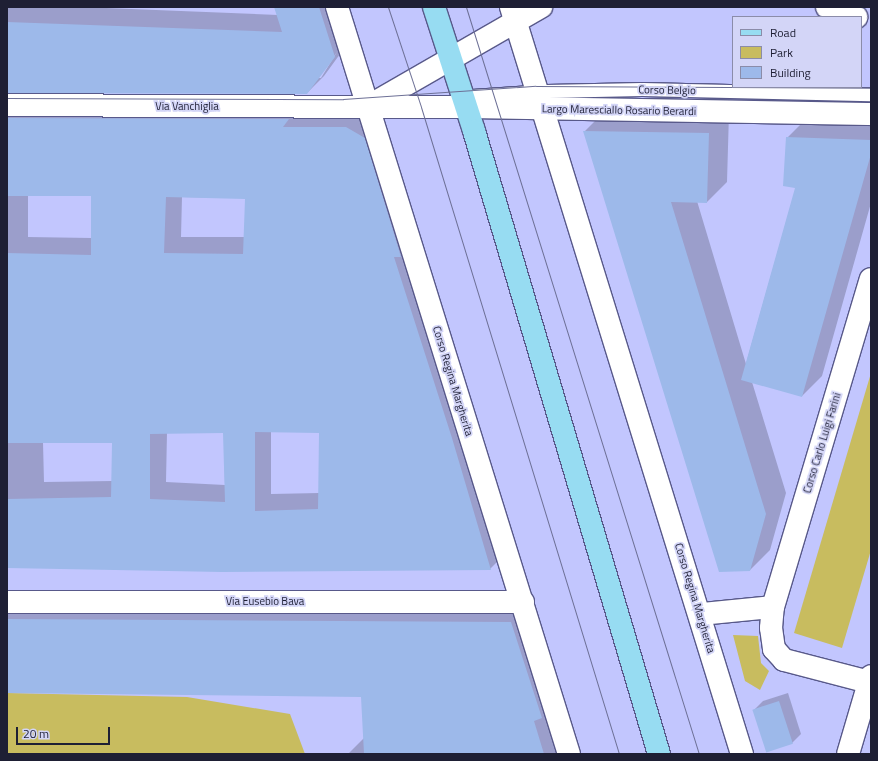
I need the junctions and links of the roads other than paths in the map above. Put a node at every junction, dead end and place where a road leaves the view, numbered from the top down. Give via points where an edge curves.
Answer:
1 (337, 7) edge
2 (434, 7) edge
3 (541, 7) edge
4 (827, 7) edge
5 (513, 13) edge
6 (853, 16) edge
7 (451, 59) junction
8 (871, 94) edge
9 (541, 100) junction
10 (465, 102) junction
11 (7, 104) edge
12 (367, 107) junction
13 (871, 114) edge
14 (871, 280) edge
15 (7, 602) edge
16 (523, 602) junction
17 (773, 607) junction
18 (701, 614) junction
19 (870, 679) edge
20 (569, 754) edge
21 (659, 754) edge
22 (742, 754) edge
23 (848, 754) edge

1 - 12 street, Corso Regina Margherita
2 - 7 main road
3 - 5 street
4 - 6 street
5 - 7 street
5 - 9 street, Corso Regina Margherita
7 - 10 main road
7 - 12 street
8 - 9 lane, Corso Belgio via 642,89
9 - 10 street, Largo Maresciallo Rosario Berardi
9 - 13 street, Largo Maresciallo Rosario Berardi
9 - 18 street, Corso Regina Margherita
10 - 12 street, Largo Maresciallo Rosario Berardi
10 - 21 main road
11 - 12 street, Via Vanchiglia
12 - 16 street, Corso Regina Margherita
14 - 17 street, Corso Carlo Luigi Farini
15 - 16 street, Via Eusebio Bava
16 - 20 street, Corso Regina Margherita
17 - 18 street
17 - 19 street, Corso Carlo Luigi Farini via 771,628 774,649 784,660
18 - 22 street, Corso Regina Margherita
19 - 23 street, Corso Carlo Luigi Farini

